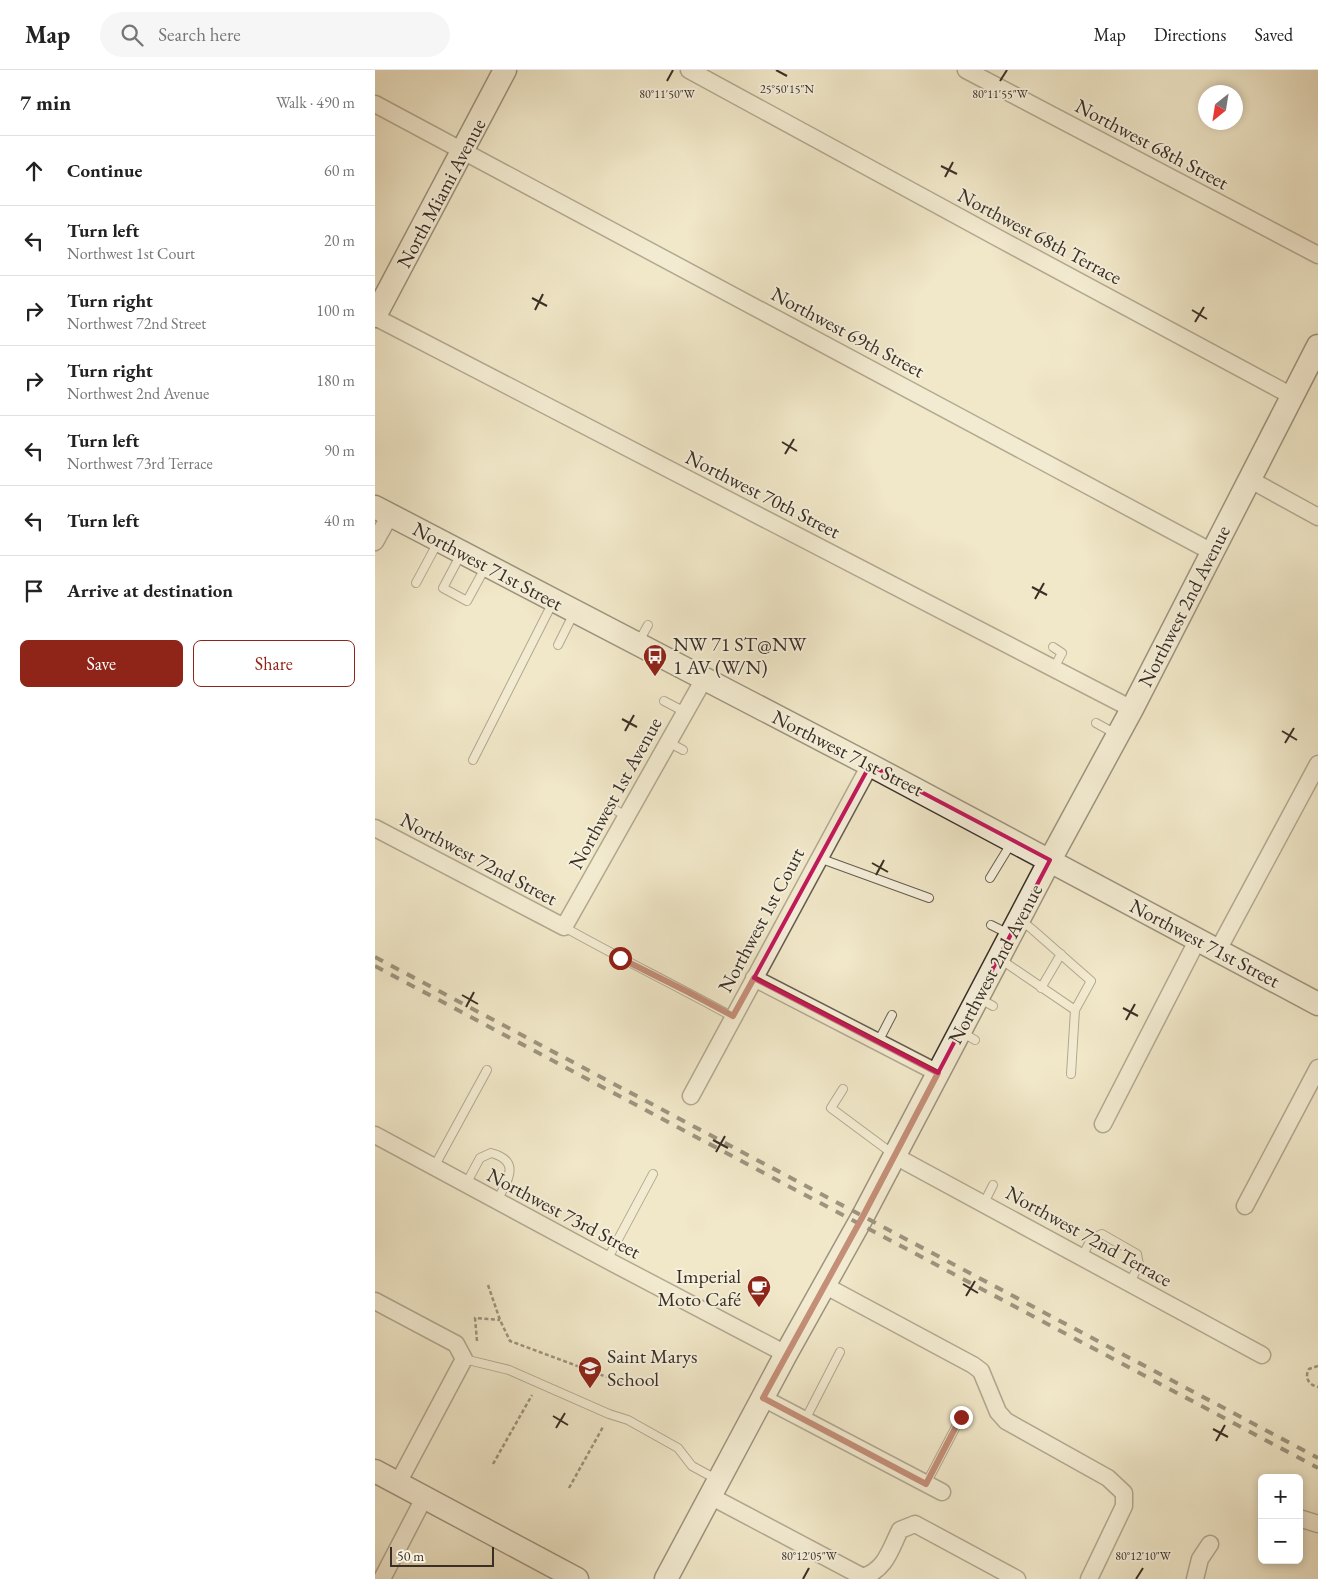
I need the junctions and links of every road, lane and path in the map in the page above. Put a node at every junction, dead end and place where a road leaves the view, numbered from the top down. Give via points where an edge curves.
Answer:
1 (505, 70) edge
2 (689, 70) edge
3 (966, 70) edge
4 (375, 104) edge
5 (463, 150) junction
6 (1318, 255) edge
7 (375, 316) edge
8 (1318, 346) edge
9 (1292, 396) junction
10 (1249, 480) junction
11 (383, 511) edge
12 (1318, 517) edge
13 (439, 541) junction
14 (375, 542) edge
15 (462, 552) junction
16 (1212, 552) junction
17 (487, 566) junction
18 (415, 583) dead end
19 (554, 601) junction
20 (575, 612) junction
21 (648, 625) dead end
22 (637, 644) junction
23 (558, 645) dead end
24 (1053, 647) dead end
25 (1054, 668) junction
26 (703, 679) junction
27 (664, 701) dead end
28 (1132, 709) junction
29 (685, 712) junction
30 (1095, 722) dead end
31 (1118, 735) junction
32 (668, 742) junction
33 (683, 750) dead end
34 (473, 760) dead end
35 (1318, 764) edge
36 (870, 765) junction
37 (375, 828) edge
38 (1013, 840) junction
39 (819, 858) junction
40 (1050, 860) junction
41 (990, 878) dead end
42 (929, 898) dead end
43 (991, 925) dead end
44 (563, 927) junction
45 (1015, 927) junction
46 (1198, 939) junction
47 (1218, 950) junction
48 (1061, 954) junction
49 (998, 958) junction
50 (754, 978) junction
51 (1041, 988) junction
52 (1318, 1004) edge
53 (1075, 1010) junction
54 (892, 1015) dead end
55 (733, 1016) junction
56 (878, 1042) junction
57 (1318, 1068) edge
58 (487, 1070) dead end
59 (938, 1073) junction
60 (1071, 1074) dead end
61 (843, 1089) dead end
62 (691, 1096) dead end
63 (1103, 1124) dead end
64 (375, 1135) edge
65 (895, 1156) junction
66 (434, 1167) junction
67 (653, 1174) dead end
68 (466, 1184) junction
69 (993, 1186) dead end
70 (497, 1201) junction
71 (984, 1203) junction
72 (1245, 1206) dead end
73 (1082, 1257) junction
74 (607, 1260) junction
75 (1129, 1282) junction
76 (488, 1285) dead end
77 (825, 1285) junction
78 (375, 1301) edge
79 (499, 1320) junction
80 (477, 1341) dead end
81 (840, 1352) dead end
82 (786, 1354) junction
83 (1262, 1355) dead end
84 (464, 1360) junction
85 (1318, 1366) edge
86 (625, 1386) dead end
87 (1318, 1386) edge
88 (532, 1395) dead end
89 (763, 1398) junction
90 (961, 1417) dead end
91 (805, 1420) junction
92 (603, 1427) dead end
93 (493, 1464) dead end
94 (375, 1471) edge
95 (398, 1483) junction
96 (926, 1484) junction
97 (569, 1488) dead end
98 (714, 1488) junction
99 (942, 1492) dead end
100 (424, 1498) junction
101 (1302, 1519) edge
102 (1318, 1524) edge
103 (1210, 1544) dead end
104 (382, 1579) edge
105 (577, 1579) edge
106 (666, 1579) edge
107 (1017, 1579) edge
108 (1089, 1579) edge
109 (1195, 1579) edge

1 - 5 street, North Miami Avenue
2 - 9 street, Northwest 68th Terrace
3 - 6 street, Northwest 68th Street
4 - 5 street, Northwest 69th Street
5 - 7 street, North Miami Avenue
5 - 16 street, Northwest 69th Street
7 - 25 street, Northwest 70th Street
8 - 9 street, Northwest 2nd Avenue
9 - 10 street, Northwest 2nd Avenue
10 - 12 street
10 - 16 street, Northwest 2nd Avenue
11 - 13 street, Northwest 71st Street
11 - 14 street
13 - 15 street, Northwest 71st Street
13 - 18 lane
15 - 17 street, Northwest 71st Street
15 - 17 lane via 443,588 467,601
16 - 28 street, Northwest 2nd Avenue
17 - 19 street, Northwest 71st Street
19 - 20 street, Northwest 71st Street
19 - 34 lane
20 - 22 street, Northwest 71st Street
20 - 23 lane
21 - 22 lane
22 - 26 street, Northwest 71st Street
24 - 25 lane via 1062,653
25 - 28 street, Northwest 70th Street
26 - 29 street, Northwest 1st Avenue
26 - 36 street, Northwest 71st Street
27 - 29 lane
28 - 31 street, Northwest 2nd Avenue
29 - 32 street, Northwest 1st Avenue
30 - 31 lane
31 - 40 street, Northwest 2nd Avenue
32 - 33 lane
32 - 44 street, Northwest 1st Avenue via 619,812
35 - 47 street
36 - 38 street, Northwest 71st Street
36 - 39 street, Northwest 1st Court
37 - 44 street, Northwest 72nd Street
38 - 40 street, Northwest 71st Street
38 - 41 lane
39 - 42 lane
39 - 50 street, Northwest 1st Court
40 - 45 street, Northwest 2nd Avenue
40 - 46 street, Northwest 71st Street
43 - 45 lane
44 - 55 lane
45 - 48 lane
45 - 49 street, Northwest 2nd Avenue
46 - 47 street, Northwest 71st Street
46 - 63 street
47 - 52 street, Northwest 71st Street
48 - 51 lane
48 - 53 lane via 1091,981
49 - 51 lane
49 - 59 street, Northwest 2nd Avenue via 985,1002 967,1036
50 - 55 street, Northwest 1st Court
50 - 56 street
51 - 53 lane
53 - 60 lane
54 - 56 lane
55 - 62 street, Northwest 1st Court
56 - 59 street
57 - 72 street
58 - 66 lane
59 - 65 street, Northwest 2nd Avenue
61 - 65 lane via 831,1108
64 - 66 street, Northwest 73rd Street
65 - 71 street, Northwest 72nd Terrace
65 - 77 street, Northwest 2nd Avenue
66 - 68 street, Northwest 73rd Street
67 - 74 lane
68 - 70 street, Northwest 73rd Street
68 - 70 lane via 480,1158 491,1153 499,1155 508,1162 510,1177
69 - 71 lane
70 - 74 street, Northwest 73rd Street
71 - 73 street, Northwest 72nd Terrace
73 - 75 street, Northwest 72nd Terrace
73 - 75 lane via 1091,1239 1102,1234 1137,1254 1139,1265
74 - 82 street, Northwest 73rd Street
75 - 83 street, Northwest 72nd Terrace
76 - 79 path
77 - 82 street, Northwest 2nd Avenue
77 - 108 street via 973,1365 981,1371 998,1412 1006,1421 1108,1478 1124,1493 1124,1506
78 - 84 street via 456,1344
79 - 80 path via 475,1318
79 - 86 path via 510,1341
81 - 91 lane
82 - 89 street, Northwest 2nd Avenue
84 - 95 street
84 - 98 lane via 509,1370 628,1420 678,1448
85 - 87 path via 1309,1369 1307,1376 1311,1385
88 - 93 path
89 - 91 street
89 - 98 street, Northwest 2nd Avenue
90 - 96 lane
91 - 96 street
92 - 97 path
94 - 95 street
95 - 100 street
96 - 99 street
98 - 106 street, Northwest 2nd Avenue
98 - 107 street via 863,1577 885,1563 900,1530 915,1524
100 - 104 street
100 - 105 street
101 - 102 street
103 - 109 street via 1199,1559

